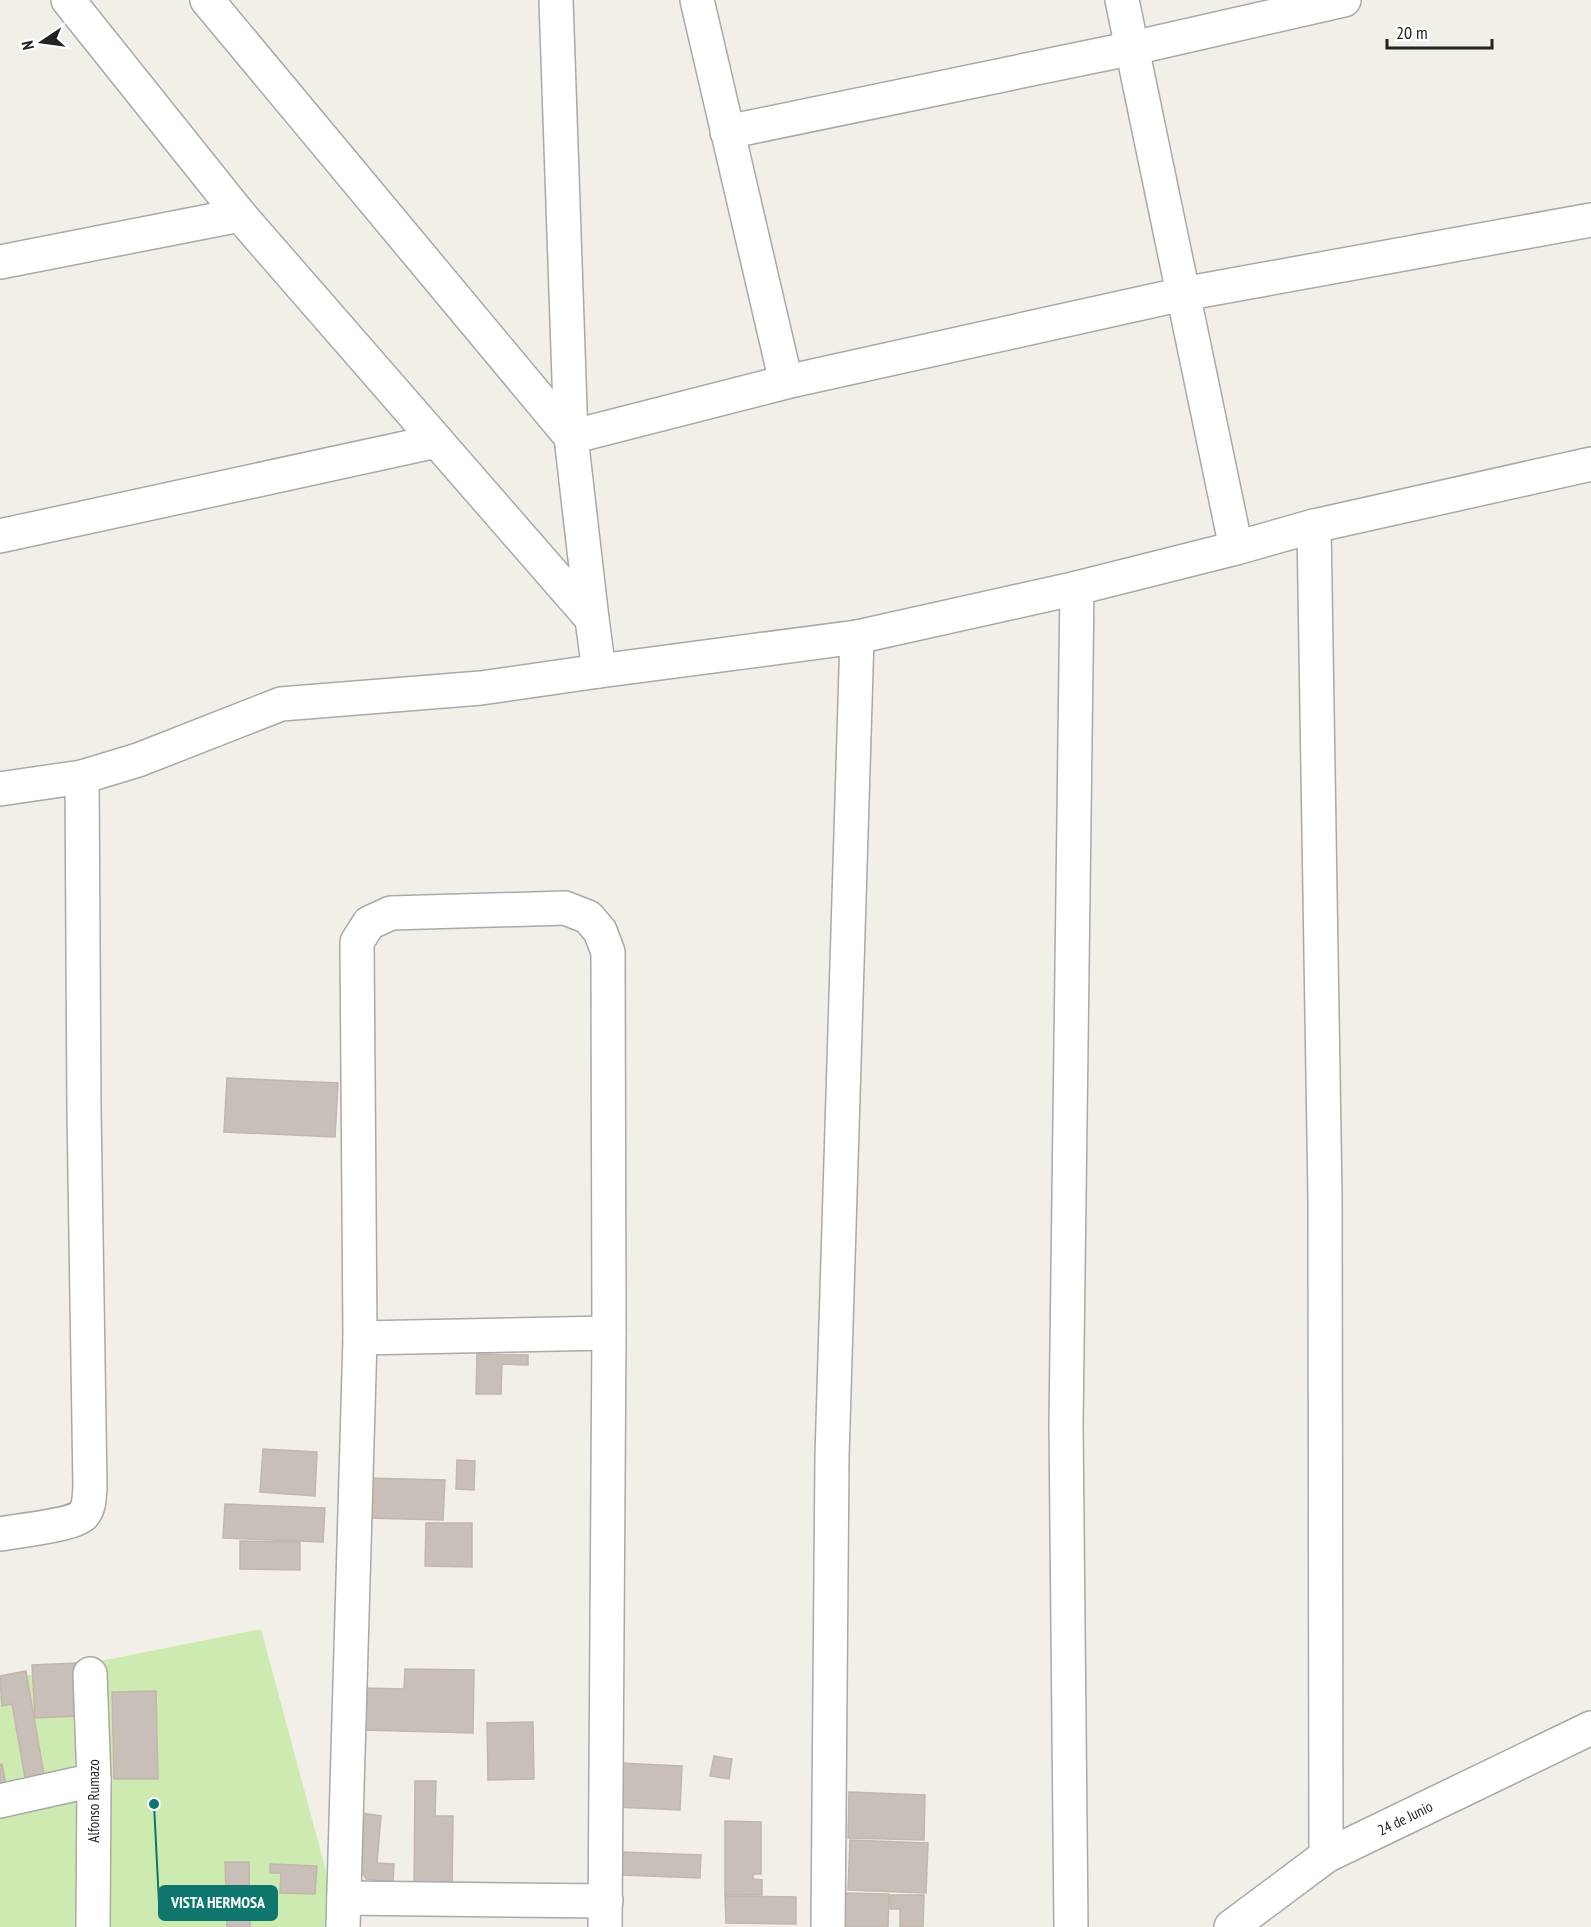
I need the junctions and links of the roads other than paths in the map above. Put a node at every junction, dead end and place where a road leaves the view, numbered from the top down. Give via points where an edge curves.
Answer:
1 (68, 0) edge
2 (207, 0) edge
3 (556, 0) edge
4 (697, 0) edge
5 (1122, 0) edge
6 (1344, 0) edge
7 (1133, 48) junction
8 (727, 132) junction
9 (240, 215) junction
10 (1591, 220) edge
11 (0, 262) edge
12 (1183, 294) junction
13 (786, 382) junction
14 (571, 437) junction
15 (436, 441) junction
16 (1591, 464) edge
17 (1314, 526) junction
18 (0, 536) edge
19 (1236, 548) junction
20 (1077, 588) junction
21 (592, 619) junction
22 (857, 637) junction
23 (599, 670) junction
24 (82, 777) junction
25 (0, 789) edge
26 (609, 1333) junction
27 (360, 1338) junction
28 (0, 1534) edge
29 (90, 1674) dead end
30 (1591, 1728) edge
31 (94, 1780) junction
32 (0, 1801) edge
33 (1326, 1856) junction
34 (343, 1912) edge
35 (606, 1914) edge
36 (93, 1927) edge
37 (828, 1927) edge
38 (1071, 1927) edge
39 (1232, 1927) edge

1 - 9 street
2 - 14 street
3 - 14 street
4 - 8 street
5 - 7 street
6 - 7 street
7 - 8 street
7 - 12 street
8 - 13 street
9 - 11 street
9 - 15 street
10 - 12 street
12 - 13 street
12 - 19 street
13 - 14 street
14 - 21 street
15 - 18 street
15 - 21 street
16 - 17 street
17 - 19 street
17 - 33 street via 1325,1197
19 - 20 street
20 - 22 street
20 - 38 street via 1066,1425
21 - 23 street
22 - 23 street
22 - 37 street via 832,1456
23 - 24 street via 481,688 281,704 138,760
24 - 25 street
24 - 28 street via 88,1507 82,1517 69,1522
26 - 27 street
26 - 27 street via 608,952 600,931 588,916 565,908 391,913 369,923 357,942
26 - 35 street
27 - 34 street
29 - 31 street, Alfonso Rumazo
30 - 33 street, 24 de Junio
31 - 32 street
31 - 36 street, Alfonso Rumazo
33 - 39 street, 24 de Junio
34 - 35 street

